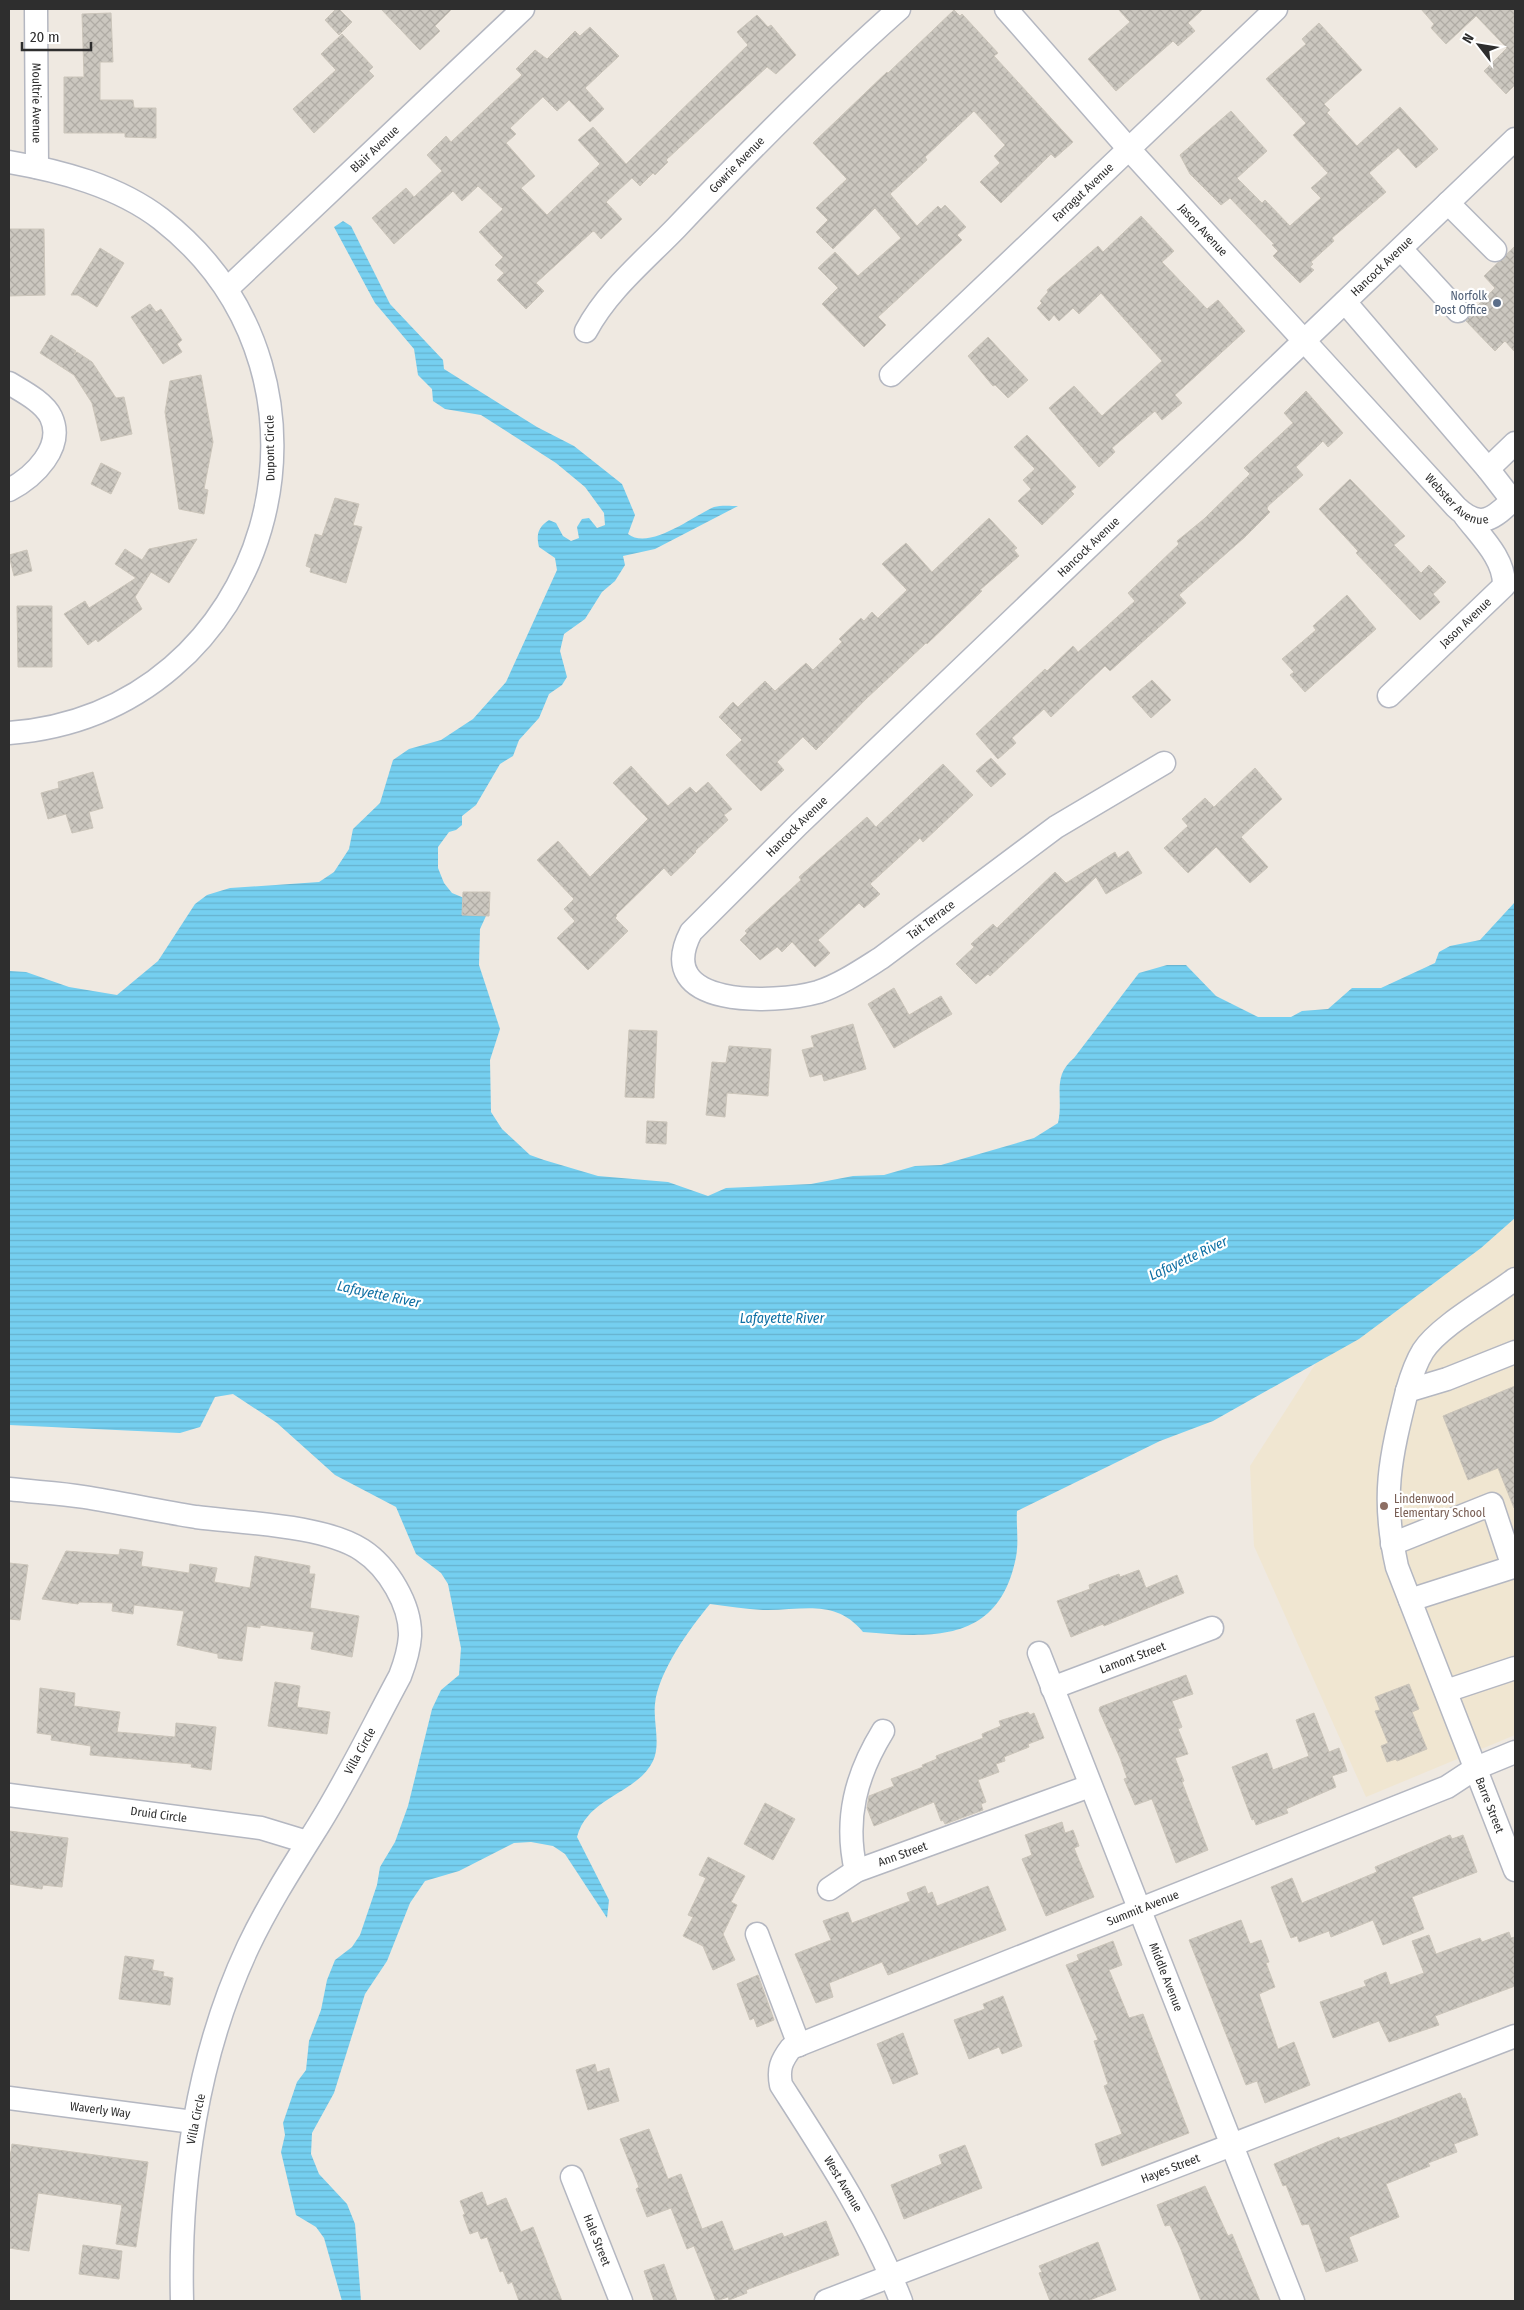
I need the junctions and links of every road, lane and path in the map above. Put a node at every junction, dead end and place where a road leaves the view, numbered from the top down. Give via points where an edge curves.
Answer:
1 (36, 9) edge
2 (523, 9) edge
3 (898, 9) edge
4 (1006, 9) edge
5 (1276, 9) edge
6 (1515, 139) edge
7 (1128, 148) junction
8 (9, 162) edge
9 (37, 167) junction
10 (1448, 203) junction
11 (1401, 249) junction
12 (1495, 250) dead end
13 (228, 288) junction
14 (1345, 302) junction
15 (1458, 311) dead end
16 (586, 331) dead end
17 (1304, 341) junction
18 (891, 375) dead end
19 (9, 383) edge
20 (1515, 443) edge
21 (1402, 449) joint
22 (1488, 469) junction
23 (9, 490) edge
24 (1514, 499) edge
25 (1465, 516) junction
26 (1389, 696) dead end
27 (9, 733) edge
28 (1164, 763) dead end
29 (684, 966) joint
30 (1515, 1279) edge
31 (1515, 1352) edge
32 (1407, 1391) junction
33 (9, 1489) edge
34 (1392, 1544) junction
35 (1410, 1600) junction
36 (1212, 1628) dead end
37 (1039, 1653) dead end
38 (1515, 1668) edge
39 (1052, 1688) junction
40 (1446, 1691) junction
41 (882, 1731) dead end
42 (1515, 1752) edge
43 (1476, 1768) junction
44 (1090, 1786) junction
45 (9, 1795) edge
46 (307, 1842) junction
47 (1515, 1870) edge
48 (856, 1871) junction
49 (830, 1889) dead end
50 (1138, 1910) junction
51 (757, 1934) dead end
52 (1515, 2036) edge
53 (799, 2045) junction
54 (779, 2070) joint
55 (9, 2098) edge
56 (194, 2122) junction
57 (1232, 2145) junction
58 (572, 2177) dead end
59 (891, 2276) junction
60 (182, 2301) edge
61 (620, 2301) edge
62 (826, 2301) edge
63 (901, 2301) edge
64 (1292, 2301) edge

1 - 9 street, Moultrie Avenue
2 - 13 street, Blair Avenue
3 - 16 street, Gowrie Avenue via 839,62 724,177 606,301
4 - 7 street, Jason Avenue
5 - 7 street, Farragut Avenue
6 - 10 street, Hancock Avenue
7 - 17 street, Jason Avenue
7 - 18 street, Farragut Avenue
8 - 9 street, Dupont Circle
9 - 13 street, Dupont Circle via 130,199 186,240
10 - 11 street, Hancock Avenue
10 - 12 street
11 - 14 street, Hancock Avenue
11 - 15 street
13 - 27 street, Dupont Circle via 262,369 272,436 267,511 255,550 239,585 212,626 185,656 154,682 120,703 90,715 52,727
14 - 17 street, Hancock Avenue
14 - 22 street
17 - 21 street, Jason Avenue
17 - 29 street, Hancock Avenue via 799,824 691,932 685,942
19 - 23 street via 35,400 50,415 55,431 53,445 40,466
20 - 22 street
21 - 25 street, Webster Avenue
22 - 24 street
24 - 25 street, Webster Avenue via 1490,520
25 - 26 street, Jason Avenue via 1498,560 1504,573 1504,586
28 - 29 street, Tait Terrace via 1056,827 881,958 818,992 785,998 751,999 710,994 697,986
30 - 32 street, Barre Street via 1439,1334 1415,1365
31 - 32 street
32 - 34 street, Barre Street via 1389,1475
33 - 46 street, Villa Circle via 306,1531 347,1542 377,1562 395,1586 407,1614 410,1635 407,1656 366,1740
34 - 35 street, Barre Street
34 - 35 street via 1492,1504 1513,1567
35 - 40 street, Barre Street
36 - 39 street, Lamont Street
37 - 39 street, Middle Avenue
38 - 40 street
39 - 44 street, Middle Avenue
40 - 43 street, Barre Street
41 - 48 street via 866,1758 850,1826
42 - 43 street, Summit Avenue
43 - 47 street, Barre Street
43 - 50 street, Summit Avenue via 1447,1787
44 - 48 street, Ann Street
44 - 50 street, Middle Avenue
45 - 46 street, Druid Circle via 261,1828
46 - 56 street, Villa Circle via 282,1882 234,1981
48 - 49 street
50 - 53 street, Summit Avenue
50 - 57 street, Middle Avenue
51 - 53 street
52 - 57 street, Hayes Street
53 - 54 street, Summit Avenue via 791,2048 781,2060
54 - 59 street, West Avenue via 781,2085 840,2176
55 - 56 street, Waverly Way
56 - 60 street, Villa Circle via 186,2176
57 - 59 street, Hayes Street
57 - 64 street, Middle Avenue
58 - 61 street, Hale Street
59 - 62 street, Hayes Street
59 - 63 street, West Avenue

